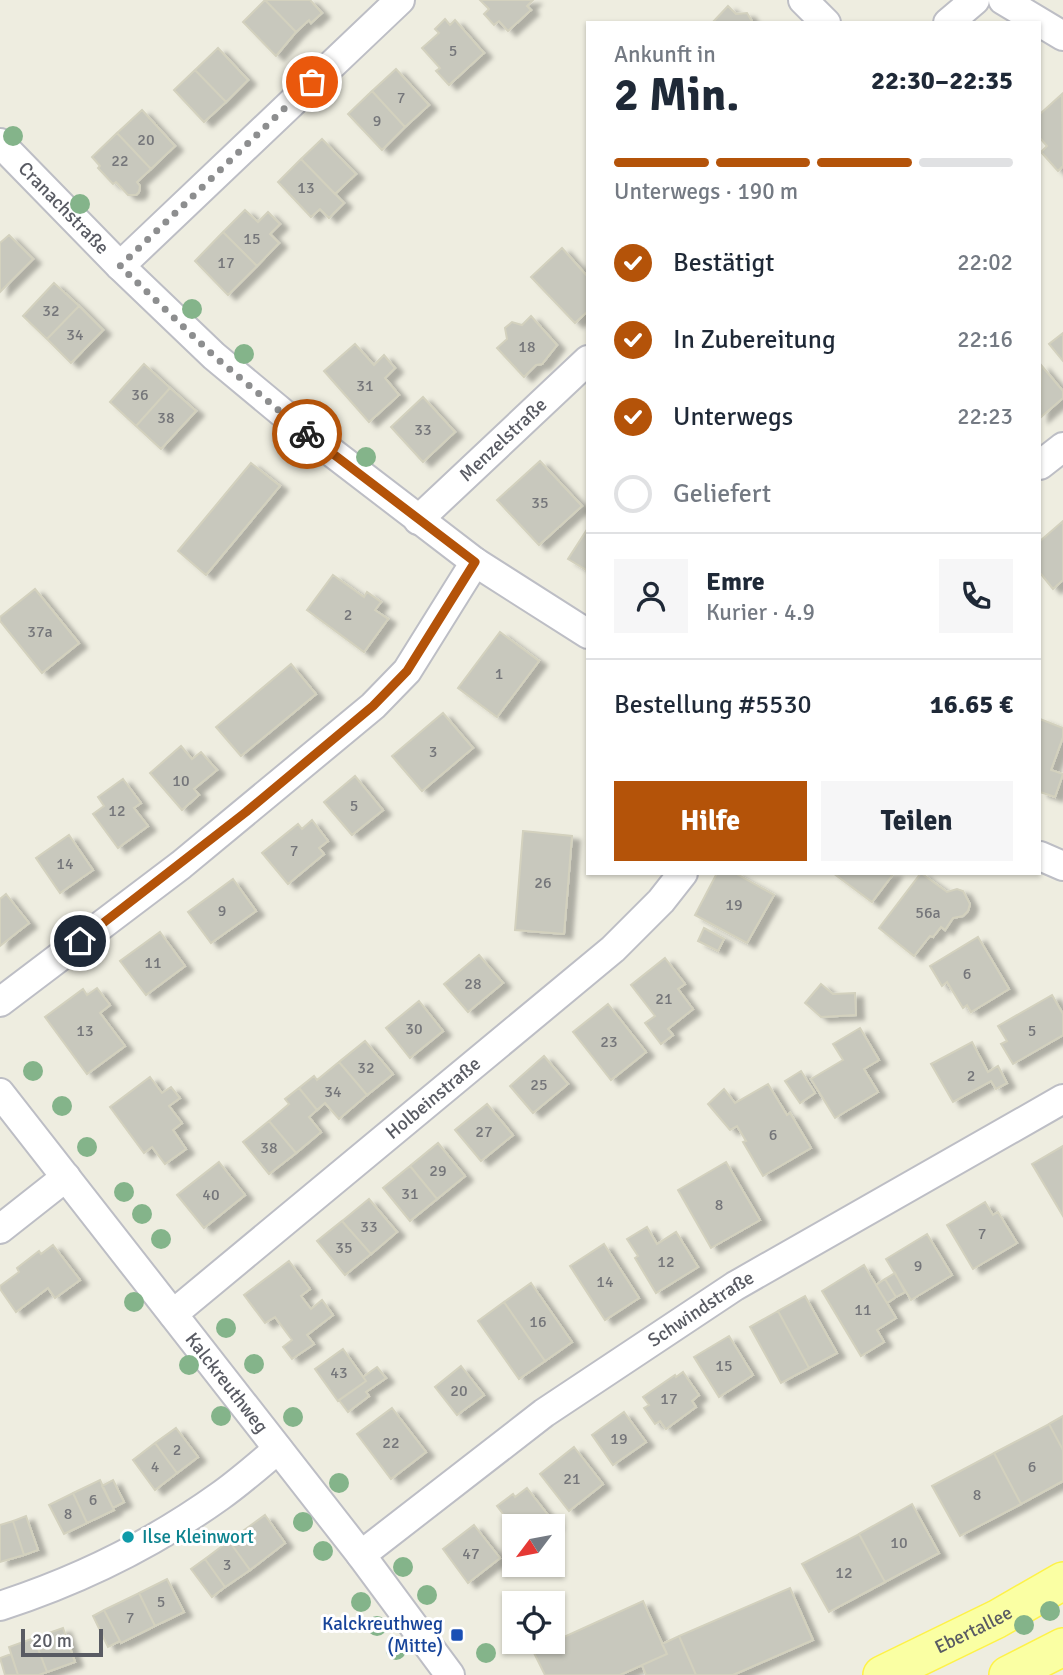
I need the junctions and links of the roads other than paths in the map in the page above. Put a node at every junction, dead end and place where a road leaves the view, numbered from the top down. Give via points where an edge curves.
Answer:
1 (400, 0) edge
2 (803, 0) edge
3 (975, 0) edge
4 (1003, 0) edge
5 (824, 21) edge
6 (950, 21) edge
7 (1038, 21) edge
8 (1041, 23) edge
9 (1063, 36) edge
10 (0, 143) edge
11 (120, 266) junction
12 (586, 362) edge
13 (1063, 447) edge
14 (1041, 464) edge
15 (418, 520) junction
16 (475, 562) junction
17 (586, 633) edge
18 (1041, 856) edge
19 (1063, 866) edge
20 (682, 875) edge
21 (0, 1002) edge
22 (0, 1093) edge
23 (1063, 1099) edge
24 (66, 1177) junction
25 (0, 1229) edge
26 (173, 1314) junction
27 (278, 1449) junction
28 (361, 1555) junction
29 (1063, 1581) edge
30 (0, 1606) edge
31 (1063, 1647) edge
32 (450, 1675) edge
33 (882, 1675) edge
34 (1007, 1675) edge

1 - 11 street
2 - 5 street
3 - 6 street
4 - 7 street
8 - 9 street
10 - 11 street, Cranachstraße
11 - 15 street, Cranachstraße via 214,356
12 - 15 street, Menzelstraße
13 - 14 street
15 - 16 street, Cranachstraße
16 - 17 street, Cranachstraße
16 - 21 street via 407,671 373,706 181,865
18 - 19 street
20 - 26 street, Holbeinstraße via 662,901 612,949
22 - 24 street, Kalckreuthweg
23 - 28 street, Schwindstraße via 735,1286 544,1413
24 - 25 street
24 - 26 street, Kalckreuthweg
26 - 27 street, Kalckreuthweg
27 - 28 street, Kalckreuthweg
27 - 30 street via 220,1496 161,1534 90,1571
28 - 32 street, Kalckreuthweg
29 - 33 main road, Ebertallee
31 - 34 main road

